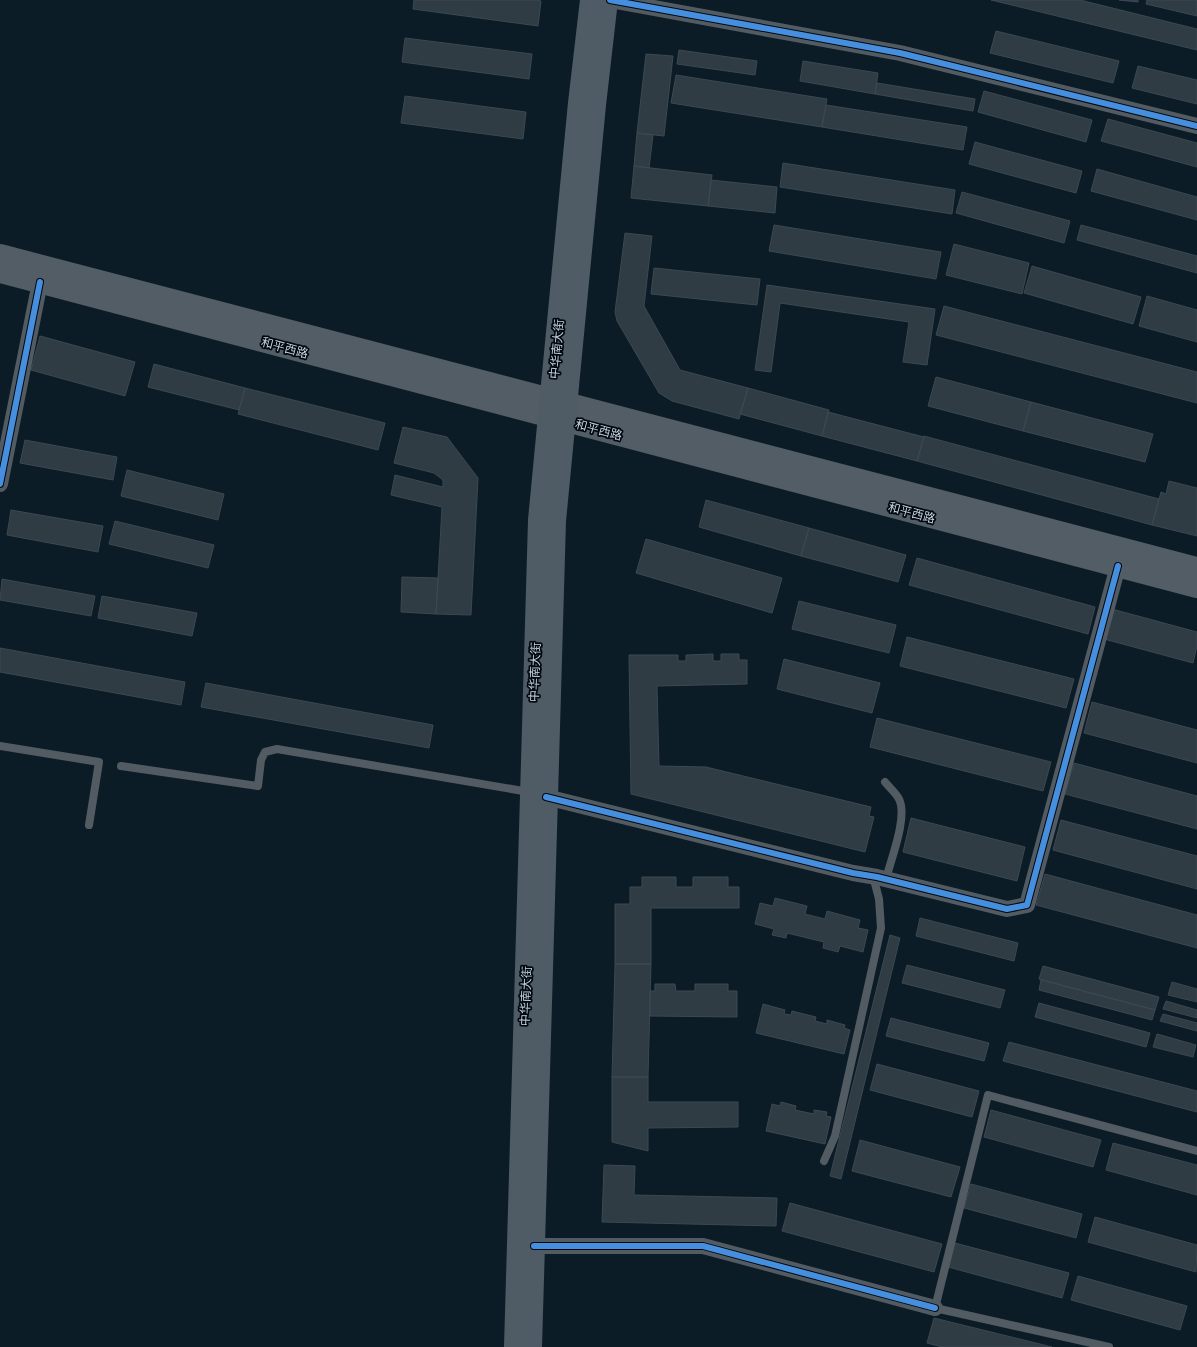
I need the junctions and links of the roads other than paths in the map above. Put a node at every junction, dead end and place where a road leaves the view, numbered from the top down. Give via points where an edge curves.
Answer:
1 (591, 0) edge
2 (607, 0) edge
3 (610, 0) edge
4 (1197, 126) edge
5 (0, 255) edge
6 (0, 272) edge
7 (40, 282) junction
8 (558, 410) junction
9 (0, 484) edge
10 (1118, 566) junction
11 (1197, 568) edge
12 (1197, 587) edge
13 (0, 746) edge
14 (122, 766) dead end
15 (884, 782) dead end
16 (538, 794) junction
17 (89, 825) dead end
18 (879, 878) junction
19 (1197, 1151) edge
20 (824, 1161) dead end
21 (534, 1246) junction
22 (935, 1308) junction
23 (515, 1347) edge
24 (531, 1347) edge
25 (1109, 1347) edge

1 - 8 main road, 中华南大街 via 579,103
2 - 8 main road, 中华南大街
3 - 4 street via 900,53
5 - 8 main road, 和平西路
6 - 7 main road, 和平西路
7 - 8 main road, 和平西路
7 - 9 street
8 - 10 main road, 和平西路
8 - 11 main road, 和平西路
8 - 16 main road, 中华南大街 via 539,520
10 - 12 main road, 和平西路
10 - 18 street via 1027,904 1007,909
13 - 17 lane via 99,762
14 - 16 lane via 258,786 265,752 277,749
15 - 18 lane via 899,798 902,808 901,820
16 - 18 street
16 - 21 main road, 中华南大街
16 - 23 main road, 中华南大街
18 - 20 lane via 882,928 835,1136
19 - 22 lane via 988,1095
21 - 22 street via 703,1246
21 - 24 main road, 中华南大街
22 - 25 lane

